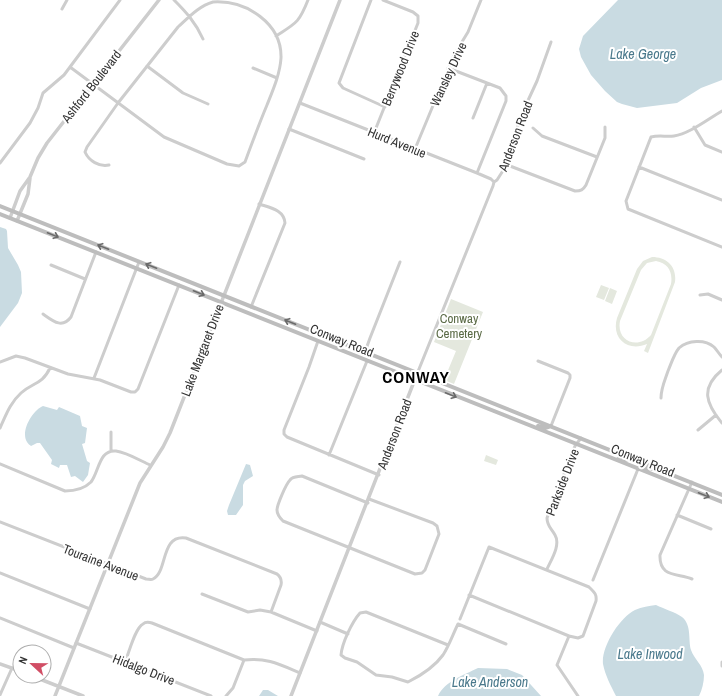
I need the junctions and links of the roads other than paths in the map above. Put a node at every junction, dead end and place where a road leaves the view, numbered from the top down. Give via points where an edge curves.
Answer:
1 (67, 0) edge
2 (120, 0) edge
3 (159, 0) edge
4 (174, 0) edge
5 (308, 0) edge
6 (340, 0) edge
7 (371, 0) edge
8 (383, 0) edge
9 (481, 0) edge
10 (62, 10) dead end
11 (190, 16) junction
12 (276, 36) junction
13 (203, 39) dead end
14 (551, 42) dead end
15 (147, 66) junction
16 (70, 67) junction
17 (253, 68) dead end
18 (448, 68) junction
19 (277, 78) junction
20 (487, 83) junction
21 (92, 84) junction
22 (118, 103) junction
23 (300, 103) junction
24 (208, 104) dead end
25 (385, 107) junction
26 (722, 111) edge
27 (473, 118) dead end
28 (605, 127) dead end
29 (694, 127) junction
30 (533, 128) dead end
31 (289, 130) junction
32 (374, 133) junction
33 (415, 149) junction
34 (722, 152) edge
35 (597, 157) junction
36 (364, 159) dead end
37 (0, 163) edge
38 (109, 165) dead end
39 (506, 166) junction
40 (639, 167) junction
41 (477, 173) junction
42 (30, 176) junction
43 (494, 182) junction
44 (722, 200) edge
45 (260, 204) junction
46 (0, 206) edge
47 (12, 211) junction
48 (0, 214) edge
49 (20, 214) junction
50 (10, 218) junction
51 (17, 221) junction
52 (722, 247) edge
53 (96, 252) junction
54 (139, 262) junction
55 (400, 262) dead end
56 (52, 265) dead end
57 (137, 268) junction
58 (85, 279) junction
59 (179, 285) junction
60 (223, 295) junction
61 (700, 295) dead end
62 (722, 300) edge
63 (221, 302) junction
64 (252, 307) junction
65 (43, 314) dead end
66 (318, 341) junction
67 (365, 352) junction
68 (348, 353) junction
69 (722, 357) edge
70 (367, 361) junction
71 (538, 361) dead end
72 (0, 362) edge
73 (50, 368) junction
74 (722, 370) edge
75 (417, 374) junction
76 (94, 378) junction
77 (415, 380) junction
78 (661, 398) dead end
79 (490, 403) junction
80 (486, 408) junction
81 (716, 415) junction
82 (722, 423) edge
83 (527, 424) junction
84 (551, 426) junction
85 (0, 428) edge
86 (698, 430) dead end
87 (111, 432) dead end
88 (581, 438) junction
89 (576, 444) junction
90 (111, 451) junction
91 (329, 455) junction
92 (610, 457) junction
93 (632, 458) junction
94 (0, 464) edge
95 (150, 465) junction
96 (638, 469) junction
97 (660, 470) junction
98 (378, 475) junction
99 (692, 482) junction
100 (689, 489) junction
101 (722, 495) edge
102 (368, 501) junction
103 (722, 502) edge
104 (677, 515) junction
105 (0, 522) edge
106 (711, 529) dead end
107 (350, 548) junction
108 (108, 564) junction
109 (547, 570) junction
110 (0, 573) edge
111 (692, 579) dead end
112 (593, 580) dead end
113 (202, 594) dead end
114 (469, 595) junction
115 (90, 609) junction
116 (271, 612) junction
117 (0, 618) edge
118 (460, 619) dead end
119 (320, 622) junction
120 (317, 631) junction
121 (348, 634) junction
122 (569, 636) junction
123 (506, 644) dead end
124 (448, 645) junction
125 (75, 646) junction
126 (244, 660) junction
127 (125, 662) junction
128 (722, 662) edge
129 (0, 664) edge
130 (722, 666) edge
131 (12, 668) joint
132 (300, 673) junction
133 (52, 683) edge
134 (59, 686) junction
135 (0, 695) edge
136 (55, 696) edge
137 (83, 696) edge
138 (211, 696) edge
139 (226, 696) edge
140 (291, 696) edge
141 (578, 696) edge

1 - 10 street
2 - 16 street
3 - 21 street, Ashford Boulevard
4 - 11 street
5 - 12 street via 300,18
6 - 23 street, Lake Margaret Drive
7 - 25 street via 339,83 343,88
8 - 25 street, Berrywood Drive via 418,16 418,23
9 - 18 street, Wansley Drive via 468,32
11 - 12 street via 212,3 241,3 259,12
11 - 13 street
11 - 15 street
12 - 19 street via 281,58
14 - 39 street, Anderson Road via 506,157
15 - 22 street
15 - 24 street via 182,93
16 - 21 street
16 - 37 street via 43,93 30,123
17 - 19 street
18 - 20 street
18 - 33 street, Wansley Drive
19 - 22 street via 245,162 239,166 227,164 164,137
20 - 27 street
20 - 41 street via 500,88 506,96 506,101
21 - 22 street
21 - 42 street, Ashford Boulevard via 47,143
22 - 38 street via 85,152 90,160 102,166
23 - 31 street, Lake Margaret Drive
23 - 32 street, Hurd Avenue
25 - 32 street, Berrywood Drive
26 - 29 street
28 - 35 street via 605,138
29 - 34 street via 705,145
29 - 40 street via 681,134 651,137
30 - 35 street via 542,136
31 - 36 street
31 - 45 street, Lake Margaret Drive
32 - 33 street, Hurd Avenue
33 - 41 street, Hurd Avenue
35 - 39 street via 584,190 581,191
39 - 43 street, Anderson Road
40 - 44 street
40 - 52 street via 626,201 628,209
41 - 43 street, Hurd Avenue
42 - 47 street, Ashford Boulevard via 20,191
42 - 49 street, Ashford Boulevard via 28,194
43 - 75 street, Anderson Road
45 - 60 street, Lake Margaret Drive
45 - 64 street via 282,213 285,223
46 - 47 main road, Conway Road
47 - 49 main road, Conway Road
47 - 50 street, Ashford Boulevard
48 - 50 main road, Conway Road
49 - 51 street, Ashford Boulevard
54 -> 49 main road, Conway Road
50 - 51 main road, Conway Road
51 -> 53 main road, Conway Road
53 - 57 main road, Conway Road
53 - 58 street
54 - 57 street
60 -> 54 main road, Conway Road
55 - 67 street
56 - 58 street
57 - 59 main road, Conway Road
57 - 76 street
58 - 65 street via 67,322 62,324
59 -> 63 main road, Conway Road
59 - 76 street via 138,389 131,392
60 - 63 street, Lake Margaret Drive
60 - 64 main road, Conway Road
61 - 62 street via 708,294
63 - 66 main road, Conway Road
63 - 95 street, Lake Margaret Drive via 170,433
67 -> 64 main road, Conway Road
66 - 68 main road, Conway Road
66 - 91 street via 284,434
67 - 68 main road
67 - 75 main road, Conway Road
68 - 70 main road, Conway Road
69 - 78 street via 707,343 697,341 679,348 661,389
70 - 77 main road, Conway Road
70 - 91 street
71 - 84 street via 570,375
72 - 73 street via 16,356
73 - 76 street
73 - 85 street via 43,380 18,396 8,409
74 - 81 street via 709,386 710,406
75 - 77 street, Anderson Road
75 - 79 main road, Conway Road
77 -> 80 main road, Conway Road
77 - 98 street, Anderson Road
79 - 80 street
79 - 84 main road, Conway Road
80 - 83 main road, Conway Road
81 - 82 street
81 - 86 street
83 - 84 main road via 545,428
83 - 89 main road, Conway Road
84 - 88 main road, Conway Road
87 - 90 street
88 - 89 street, Parkside Drive
88 - 93 main road, Conway Road
89 - 92 main road, Conway Road
89 - 109 street, Parkside Drive via 547,518 548,528 557,540
90 - 94 street via 102,458 90,483 75,491 65,491
90 - 95 street
91 - 98 street
92 - 93 main road via 626,460
92 - 96 main road, Conway Road
93 - 97 main road, Conway Road
95 - 108 street, Lake Margaret Drive via 140,483
96 - 97 main road
96 - 100 main road, Conway Road
96 - 112 street
97 - 99 main road, Conway Road
98 - 102 street, Anderson Road
99 - 100 street
99 - 101 main road, Conway Road
100 -> 103 main road, Conway Road
100 - 104 street
102 - 107 street, Anderson Road
102 - 107 street via 302,476 290,479 278,506 277,512 283,521
102 - 107 street via 433,523 437,526 439,534 422,573 415,574
104 - 106 street
104 - 111 street via 660,555 660,562 669,574
105 - 108 street, Touraine Avenue
107 - 119 street, Anderson Road
108 - 115 street, Lake Margaret Drive
108 - 116 street, Touraine Avenue via 146,579 153,579 158,574 170,543 179,537 186,538 277,574 282,581
109 - 114 street via 489,547
109 - 122 street via 589,587 596,597 583,636
110 - 115 street
113 - 116 street via 248,612
114 - 118 street
114 - 122 street
115 - 125 street, Lake Margaret Drive
116 - 120 street
117 - 125 street, Hidalgo Drive
119 - 120 street, Anderson Road
119 - 121 street
120 - 132 street, Anderson Road
121 - 124 street via 360,613 366,612
121 - 124 street via 341,655 376,675 408,682 442,656
122 - 141 street via 557,665
123 - 124 street via 458,624
125 - 127 street, Hidalgo Drive
125 - 134 street, Lake Margaret Drive
126 - 127 street via 147,622 137,630
126 - 132 street via 263,659
126 - 139 street via 233,688
127 - 138 street, Hidalgo Drive
128 - 130 street
129 - 131 street
131 - 135 street
132 - 140 street, Anderson Road
133 - 134 street
134 - 136 street, Lake Margaret Drive
134 - 137 street

